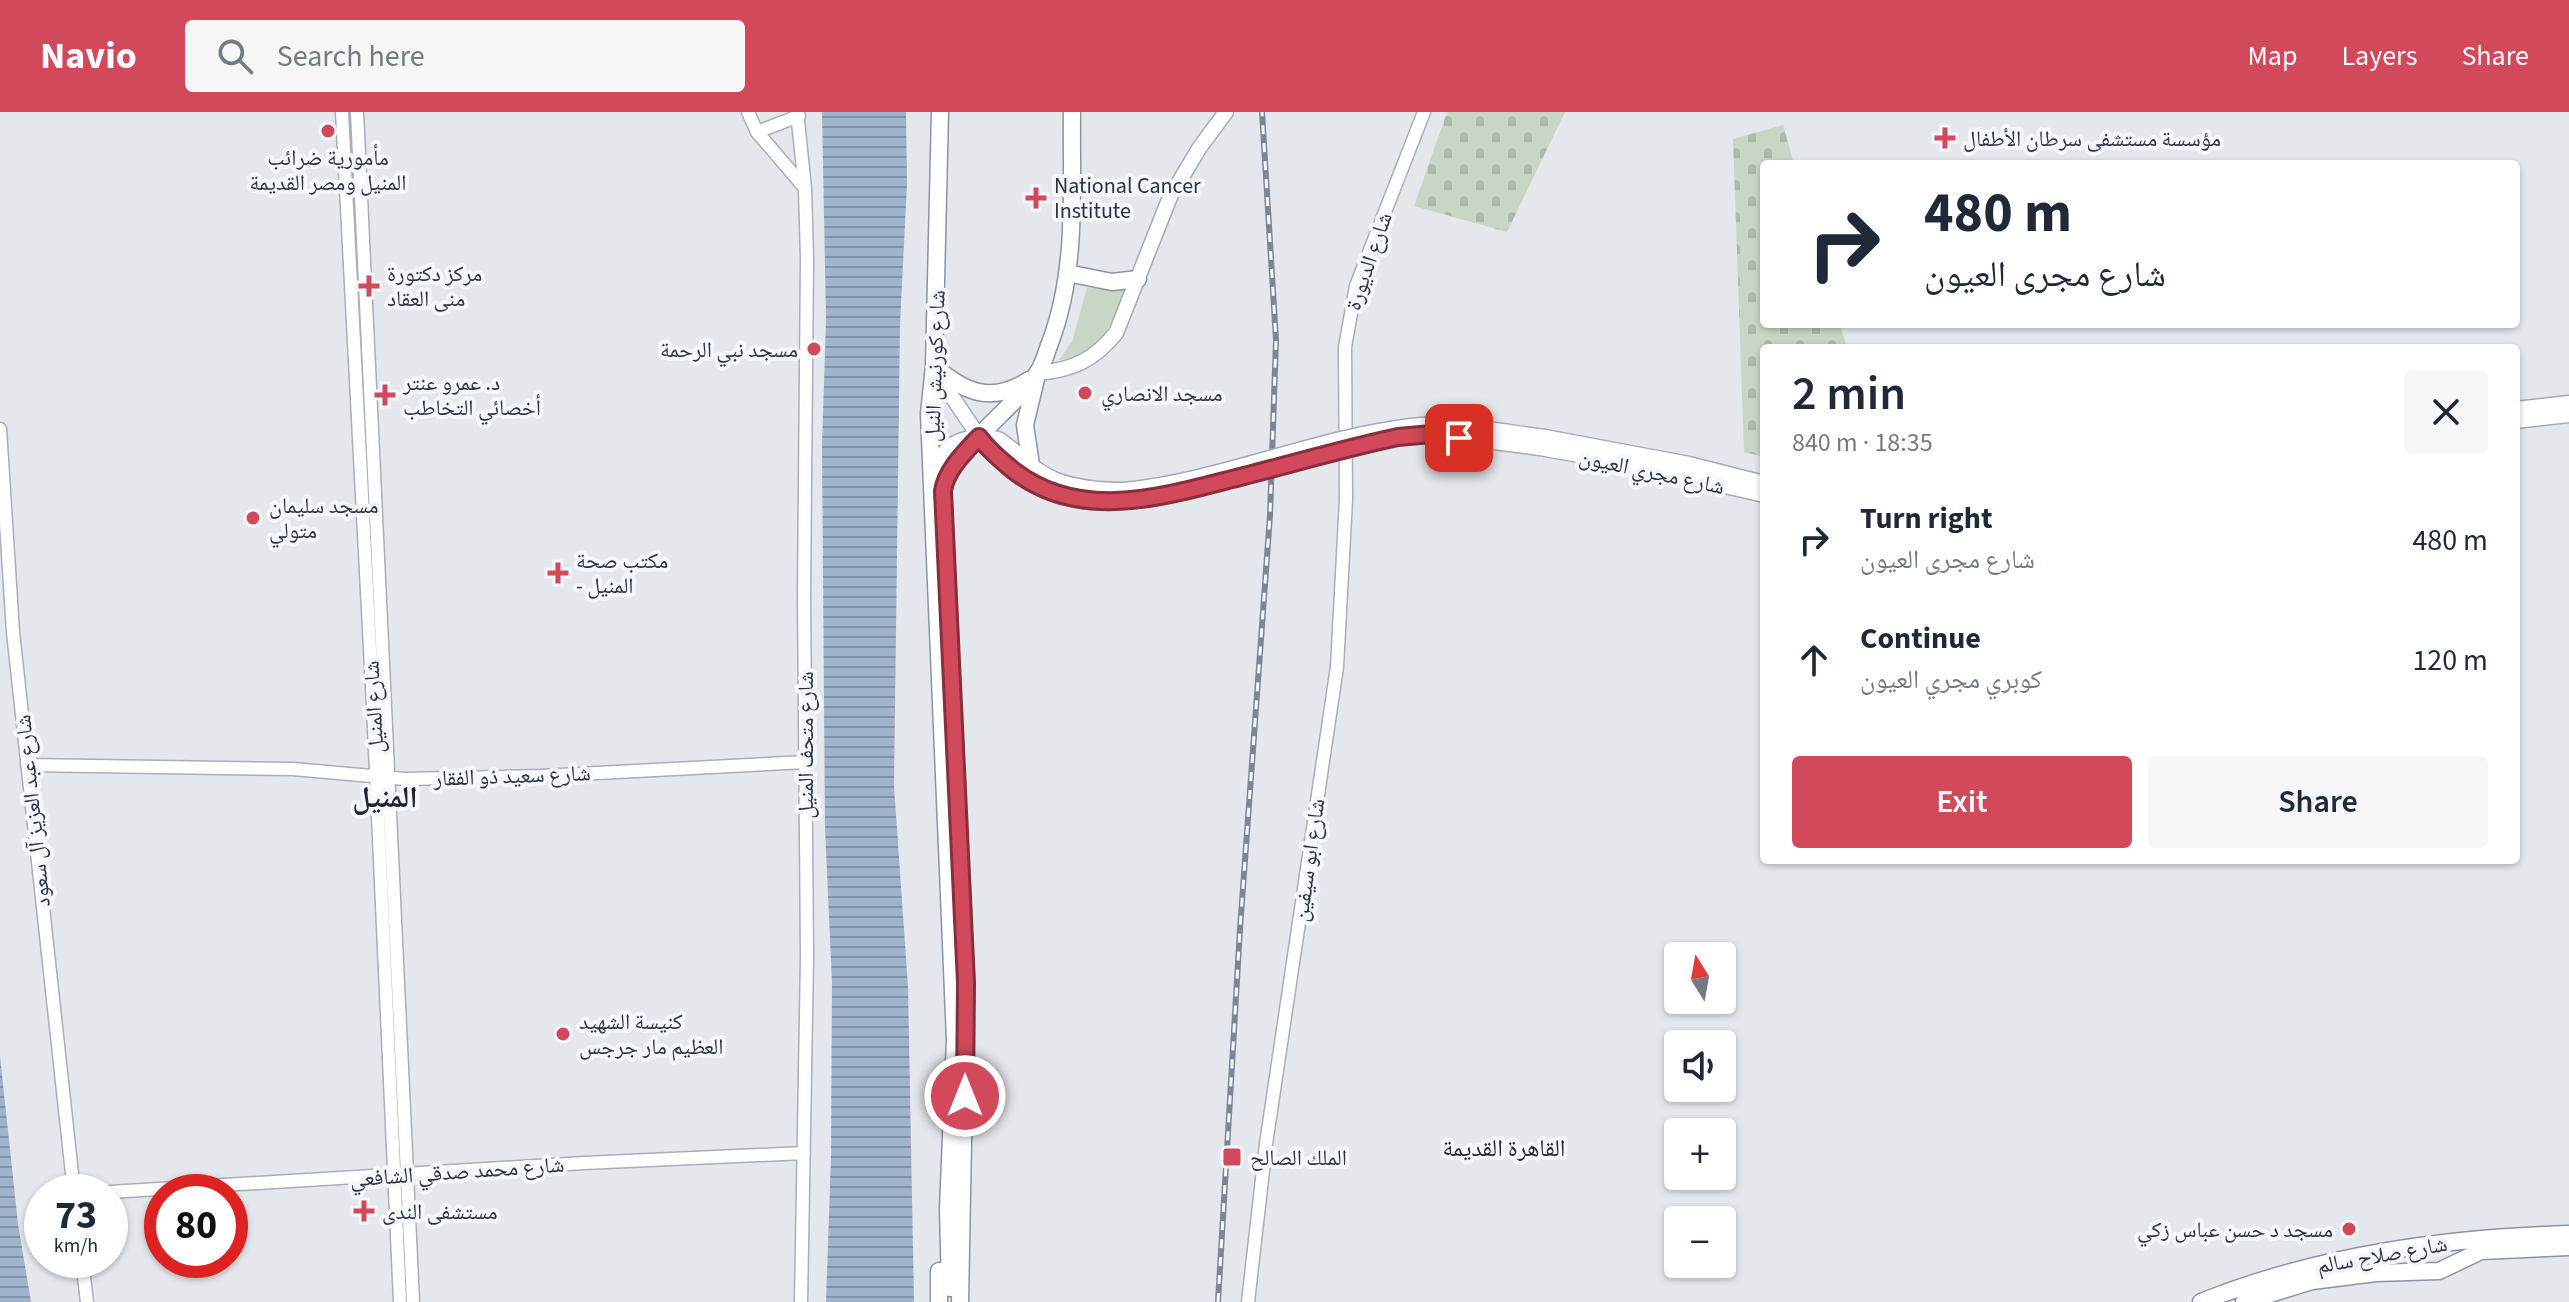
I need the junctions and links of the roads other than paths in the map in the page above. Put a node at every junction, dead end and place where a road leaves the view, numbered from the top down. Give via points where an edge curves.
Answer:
1 (342, 112) edge
2 (357, 112) edge
3 (748, 112) edge
4 (940, 112) edge
5 (1072, 112) edge
6 (1081, 112) edge
7 (1226, 112) edge
8 (1424, 112) edge
9 (798, 114) edge
10 (757, 132) junction
11 (805, 188) junction
12 (1077, 275) junction
13 (1138, 279) junction
14 (934, 368) junction
15 (1040, 369) junction
16 (2569, 403) edge
17 (2520, 409) edge
18 (2569, 415) edge
19 (1346, 417) joint
20 (2520, 421) edge
21 (0, 429) edge
22 (979, 437) junction
23 (1543, 442) junction
24 (1031, 465) junction
25 (931, 475) junction
26 (1760, 482) edge
27 (1760, 494) edge
28 (1124, 495) junction
29 (805, 762) junction
30 (27, 765) junction
31 (382, 776) junction
32 (956, 1152) junction
33 (804, 1153) junction
34 (72, 1174) edge
35 (400, 1176) junction
36 (128, 1191) edge
37 (2569, 1234) edge
38 (2420, 1247) junction
39 (2569, 1247) edge
40 (2423, 1272) junction
41 (84, 1278) edge
42 (87, 1302) edge
43 (400, 1302) edge
44 (413, 1302) edge
45 (801, 1302) edge
46 (939, 1302) edge
47 (950, 1302) edge
48 (960, 1302) edge
49 (971, 1302) edge
50 (1248, 1302) edge
51 (2201, 1302) edge
52 (2244, 1302) edge

1 - 31 street, شارع المنيل
2 - 31 street, شارع المنيل
3 - 10 street
4 - 14 highway, شارع كورنيش النيل
5 - 15 highway via 1068,277 1060,318
6 - 12 highway
7 - 13 main road via 1170,197
8 - 19 street, شارع الديورة via 1356,286 1345,347
9 - 10 street
9 - 11 street, شارع متحف المنيل
10 - 11 street
11 - 29 street, شارع متحف المنيل
12 - 13 highway via 1112,282
12 - 15 highway via 1064,336
13 - 15 main road via 1106,345 1085,363 1064,370
14 - 15 highway via 955,385 984,393 1013,388
14 - 22 main road
14 - 25 highway, شارع كورنيش النيل
15 - 22 highway, شارع كورنيش النيل
15 - 24 highway via 1025,425
16 - 17 main road
18 - 20 main road
19 - 50 street, شارع ابو سيفين via 1337,667 1266,1144
21 - 30 street, شارع عبد العزيز آل سعود
22 - 24 main road via 999,440
22 - 25 main road via 955,441
22 - 28 main road via 990,452 1045,491 1071,498
22 - 32 highway, شارع كورنيش النيل via 943,491 966,983 965,1096
23 - 26 main road, شارع مجري العيون via 1689,464
23 - 27 main road, شارع مجري العيون
23 - 28 main road, bridge via 1414,435 1173,494
24 - 28 main road via 1056,480
25 - 32 highway, شارع كورنيش النيل
29 - 31 street, شارع سعيد ذو الفقار via 541,776
29 - 33 street, شارع متحف المنيل
30 - 31 street, شارع سعيد ذو الفقار via 293,769
30 - 34 street, شارع عبد العزيز آل سعود
31 - 35 street, شارع المنيل
32 - 46 highway via 939,1193
32 - 47 highway via 948,1209
32 - 48 highway
32 - 49 highway via 969,1178
33 - 35 street, شارع محمد صدقي الشافعي
33 - 45 street, شارع متحف المنيل
35 - 36 street, شارع محمد صدقي الشافعي
35 - 43 street, شارع المنيل
35 - 44 street, شارع المنيل
37 - 38 highway, شارع صلاح سالم
38 - 40 highway
38 - 51 highway, شارع صلاح سالم via 2307,1266
39 - 40 highway, شارع صلاح سالم via 2481,1251 2448,1268
40 - 52 highway, شارع صلاح سالم via 2312,1281
41 - 42 street

